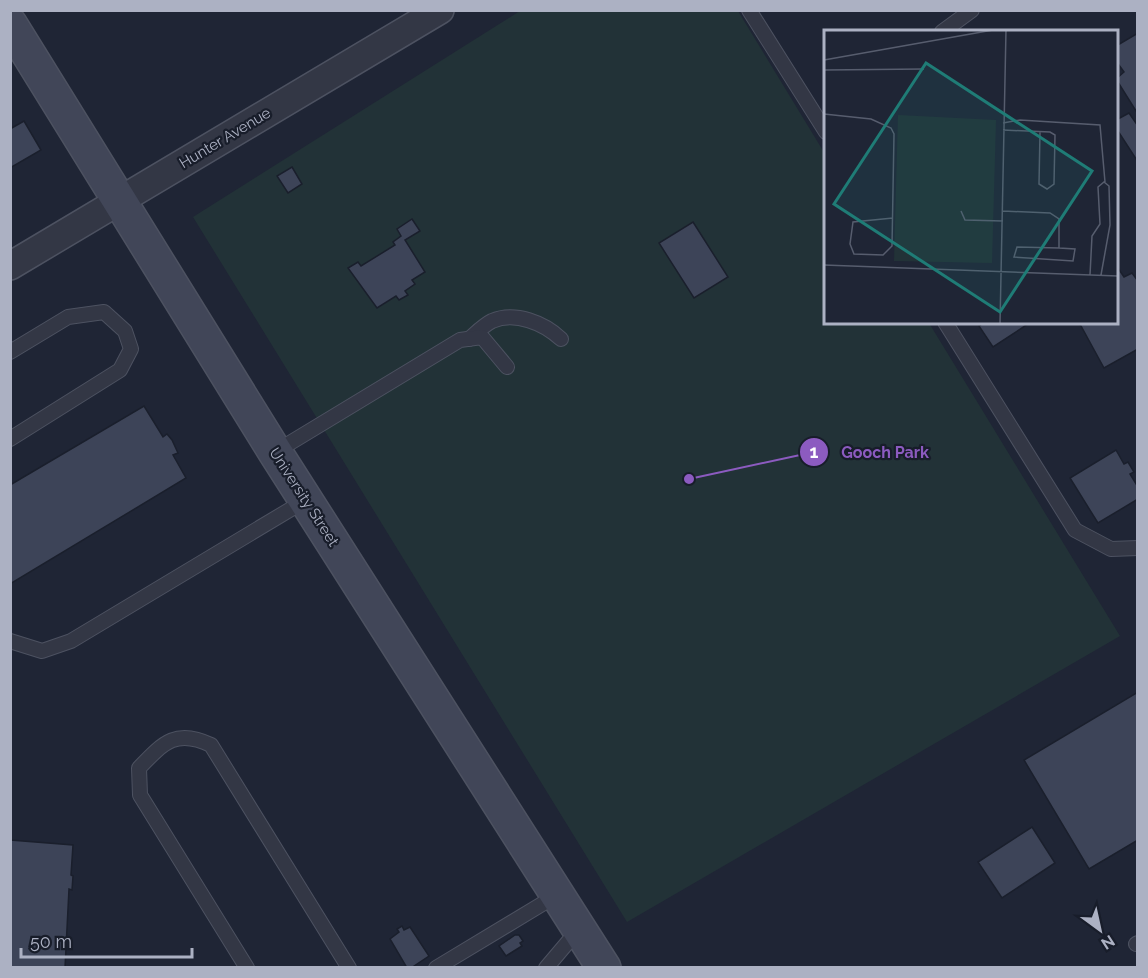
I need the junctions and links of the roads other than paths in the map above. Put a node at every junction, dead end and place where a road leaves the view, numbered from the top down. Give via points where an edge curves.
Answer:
1 (440, 10) edge
2 (749, 10) edge
3 (972, 10) edge
4 (10, 24) edge
5 (945, 30) edge
6 (821, 115) edge
7 (119, 201) junction
8 (10, 266) edge
9 (946, 324) edge
10 (469, 339) junction
11 (561, 339) dead end
12 (10, 352) edge
13 (507, 367) dead end
14 (10, 439) edge
15 (275, 452) junction
16 (306, 500) junction
17 (1137, 548) edge
18 (10, 641) edge
19 (557, 895) junction
20 (579, 929) junction
21 (247, 968) edge
22 (349, 968) edge
23 (436, 968) edge
24 (546, 968) edge
25 (604, 968) edge

1 - 7 street, Hunter Avenue
2 - 6 lane
3 - 5 lane
4 - 7 street, University Street
7 - 8 street, Hunter Avenue
7 - 15 street, University Street
9 - 17 lane via 1075,530 1110,549
10 - 11 lane via 492,321 503,319 531,320 548,326
10 - 13 lane via 482,337
10 - 15 lane via 460,340
12 - 14 lane via 68,317 104,312 125,331 131,349 120,370
15 - 16 street, University Street
16 - 18 lane via 70,641 42,651
16 - 19 street, University Street
19 - 20 street, University Street
19 - 23 lane
20 - 24 lane
20 - 25 street, University Street
21 - 22 lane via 140,795 139,768 176,737 196,738 211,745

